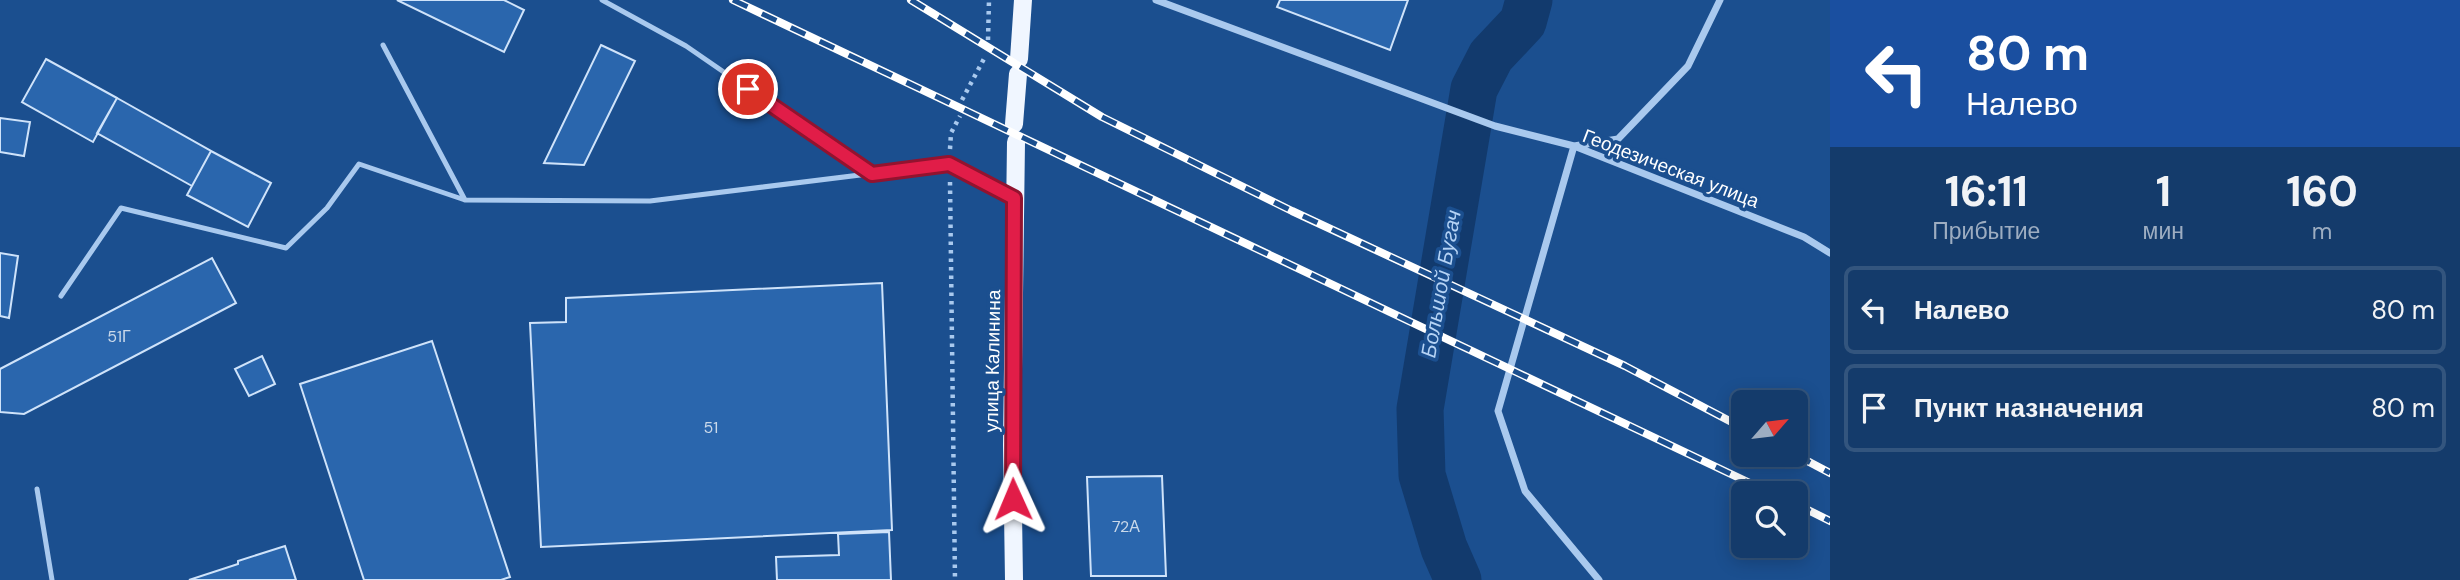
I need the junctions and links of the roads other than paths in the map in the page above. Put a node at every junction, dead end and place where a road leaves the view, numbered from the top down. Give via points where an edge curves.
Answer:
1 (602, 0) edge
2 (1023, 0) edge
3 (1156, 0) edge
4 (1720, 0) edge
5 (383, 45) dead end
6 (1574, 146) junction
7 (872, 174) junction
8 (1014, 198) junction
9 (465, 200) junction
10 (1830, 253) edge
11 (61, 296) dead end
12 (37, 489) dead end
13 (52, 580) edge
14 (1014, 580) edge
15 (1599, 580) edge

1 - 7 lane via 686,46
2 - 8 main road, улица Калинина
3 - 6 street, Геодезическая улица via 1495,126
4 - 6 street via 1688,66 1618,139
5 - 9 lane
6 - 10 street, Геодезическая улица via 1804,237
6 - 15 street via 1498,411 1525,491
7 - 8 lane via 949,164
7 - 9 lane via 650,201
8 - 14 main road, улица Калинина
9 - 11 lane via 359,164 327,208 285,248 121,208
12 - 13 lane

